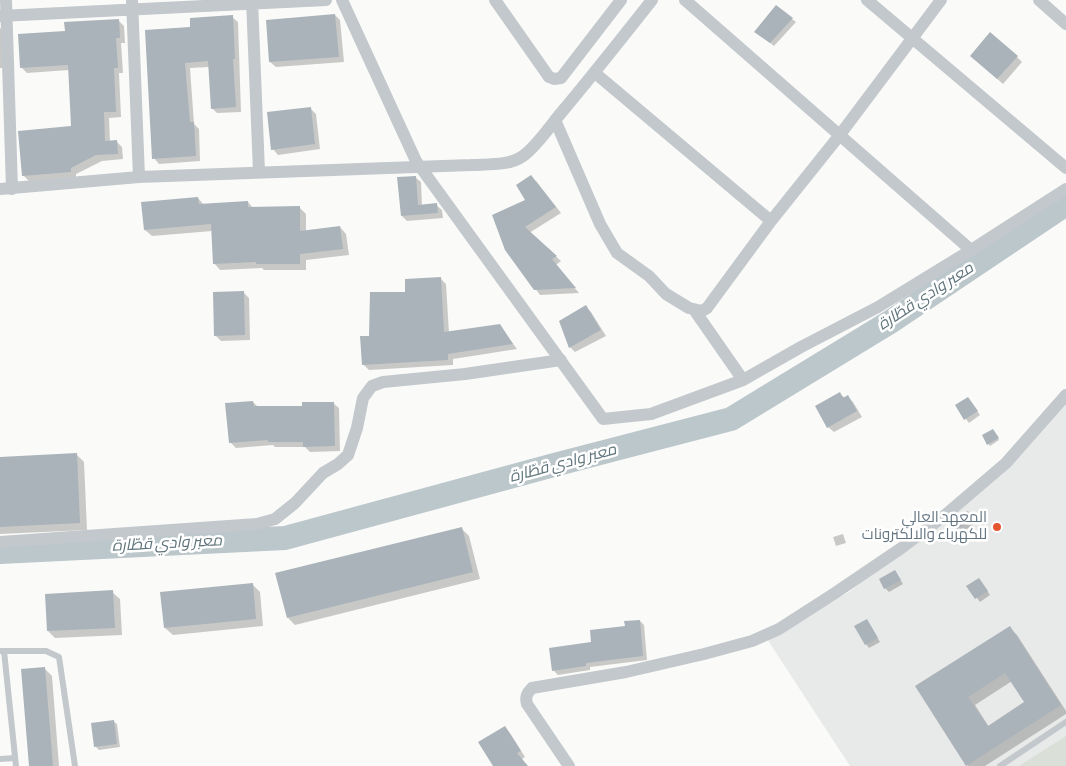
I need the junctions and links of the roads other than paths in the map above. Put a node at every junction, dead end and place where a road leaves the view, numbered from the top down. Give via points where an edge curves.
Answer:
1 (6, 0) edge
2 (326, 0) edge
3 (342, 0) edge
4 (495, 0) edge
5 (621, 0) edge
6 (652, 0) edge
7 (685, 0) edge
8 (867, 0) edge
9 (941, 0) edge
10 (1039, 0) edge
11 (253, 2) edge
12 (132, 5) edge
13 (3, 16) edge
14 (1066, 24) edge
15 (912, 38) junction
16 (594, 73) junction
17 (555, 120) junction
18 (838, 136) junction
19 (420, 167) junction
20 (1066, 168) edge
21 (259, 172) junction
22 (139, 177) junction
23 (6, 189) edge
24 (1066, 189) edge
25 (771, 221) junction
26 (971, 250) junction
27 (695, 311) junction
28 (561, 360) junction
29 (743, 380) junction
30 (1066, 395) edge
31 (0, 542) edge
32 (2, 651) edge
33 (3, 677) edge
34 (1066, 722) edge
35 (15, 758) junction
36 (0, 759) edge
37 (16, 766) edge
38 (75, 766) edge
39 (569, 766) edge
40 (1000, 766) edge

1 - 13 street
2 - 11 street
3 - 19 street
4 - 5 street via 549,77 554,79 561,78
6 - 16 street
7 - 18 street
8 - 15 street
9 - 15 street
10 - 14 street
11 - 12 street
11 - 21 street
12 - 13 street
12 - 22 street
13 - 23 street
15 - 18 street
15 - 20 street
16 - 17 street
16 - 25 street
17 - 19 street via 523,156 513,160
17 - 27 street via 600,224 617,254 649,276 666,294
18 - 25 street
18 - 26 street
19 - 21 street
19 - 28 street
21 - 22 street
22 - 23 street
24 - 26 street
25 - 27 street via 707,308
26 - 29 street via 878,307
27 - 29 street
28 - 29 street via 603,419 651,414
28 - 31 street via 372,386 363,398 348,455 323,473 275,519 256,524
30 - 39 street via 1006,463 944,516 900,549 778,629 752,641 704,654 626,672 532,688 526,698 527,704
32 - 33 lane
32 - 38 lane via 46,651 59,657
33 - 35 lane
34 - 40 lane
35 - 36 lane
35 - 37 lane

